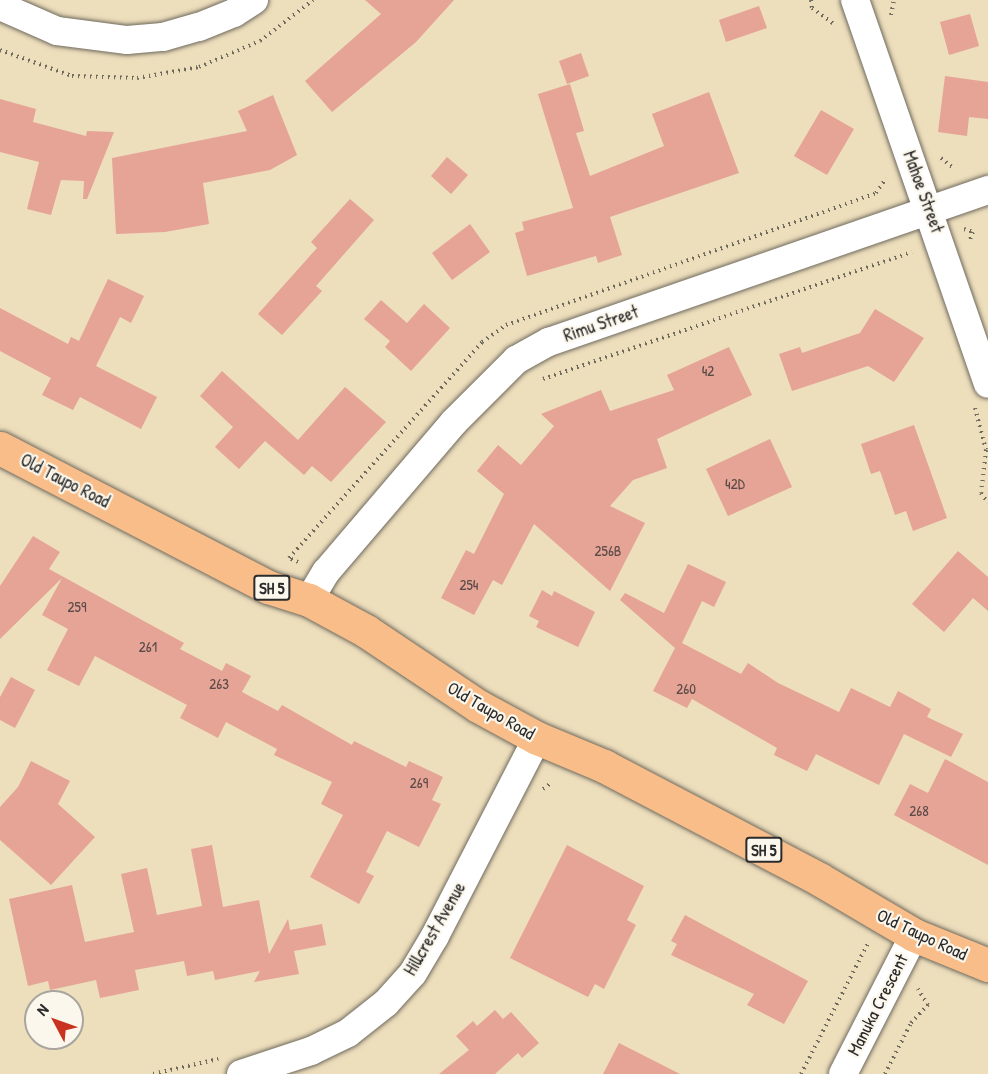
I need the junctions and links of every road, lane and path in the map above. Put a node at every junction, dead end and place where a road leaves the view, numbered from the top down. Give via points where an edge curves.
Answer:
1 (254, 0) edge
2 (855, 0) edge
3 (0, 6) edge
4 (988, 190) edge
5 (930, 210) junction
6 (916, 245) dead end
7 (535, 382) dead end
8 (988, 384) edge
9 (0, 448) edge
10 (309, 600) junction
11 (537, 738) junction
12 (914, 935) junction
13 (871, 937) dead end
14 (988, 965) edge
15 (912, 981) dead end
16 (232, 1066) edge
17 (153, 1074) edge
18 (801, 1074) edge
19 (843, 1074) edge
20 (885, 1074) edge

1 - 3 street via 234,14 199,27 163,37 127,40 57,31
2 - 5 street, Mahoe Street
4 - 5 street, Rimu Street
5 - 8 street, Mahoe Street
5 - 10 street, Rimu Street via 549,342 516,360 454,422 326,572
6 - 7 path via 911,256
9 - 10 highway, Old Taupo Road / SH 5 via 268,587
10 - 11 highway, Old Taupo Road / SH 5 via 366,631 478,706
11 - 12 highway, Old Taupo Road / SH 5 via 604,766 819,879
11 - 16 street, Hillcrest Avenue via 435,936 413,973 386,1003 330,1042
12 - 14 highway, Old Taupo Road / SH 5
12 - 19 street, Manuka Crescent
13 - 18 path
15 - 20 path via 928,1005 911,1023
16 - 17 path

